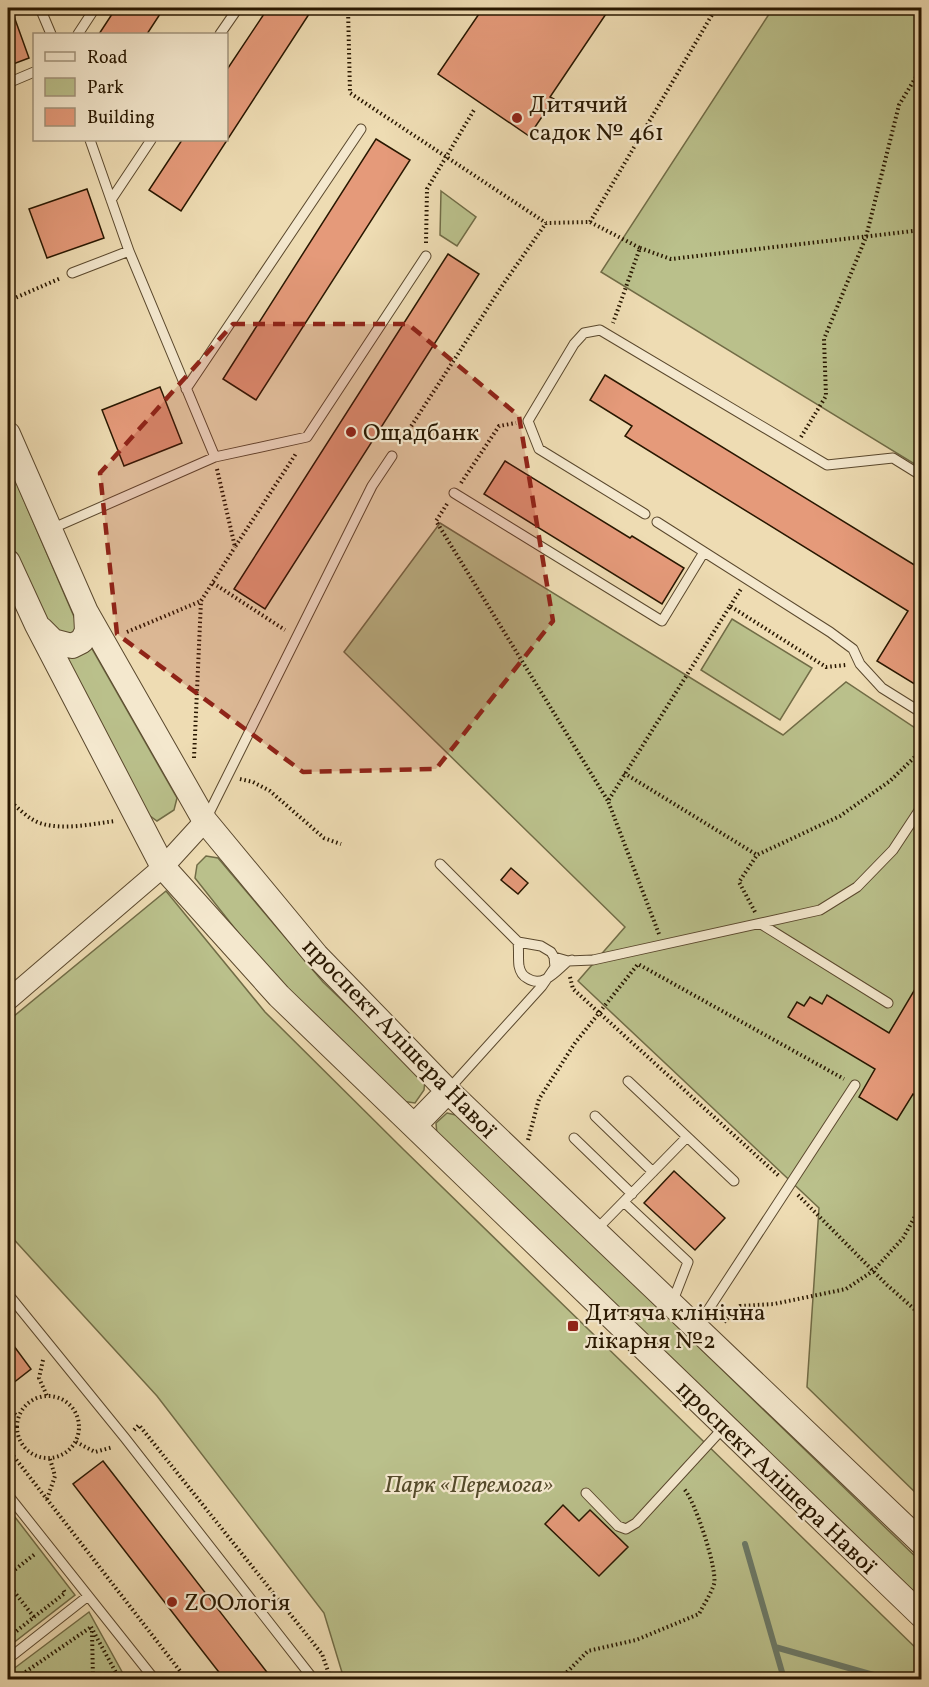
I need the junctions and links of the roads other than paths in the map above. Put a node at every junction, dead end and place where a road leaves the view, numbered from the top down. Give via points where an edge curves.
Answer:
1 (40, 8) edge
2 (95, 8) edge
3 (238, 8) edge
4 (51, 33) edge
5 (79, 33) edge
6 (221, 33) edge
7 (33, 72) edge
8 (8, 83) edge
9 (361, 129) dead end
10 (90, 141) edge
11 (150, 141) edge
12 (111, 200) junction
13 (129, 251) junction
14 (426, 256) road end
15 (72, 273) road end
16 (186, 389) junction
17 (8, 434) edge
18 (392, 456) road end
19 (215, 457) junction
20 (921, 476) edge
21 (454, 493) road end
22 (645, 514) dead end
23 (657, 522) dead end
24 (50, 530) junction
25 (704, 552) junction
26 (8, 562) edge
27 (86, 612) junction
28 (37, 625) junction
29 (921, 713) edge
30 (921, 806) edge
31 (205, 821) junction
32 (440, 864) dead end
33 (163, 867) junction
34 (761, 924) junction
35 (518, 942) junction
36 (536, 946) junction
37 (554, 957) junction
38 (519, 959) junction
39 (568, 960) junction
40 (550, 976) junction
41 (535, 982) junction
42 (534, 995) junction
43 (8, 999) edge
44 (888, 1003) dead end
45 (627, 1082) dead end
46 (855, 1085) road end
47 (448, 1090) junction
48 (595, 1116) dead end
49 (414, 1126) junction
50 (687, 1137) junction
51 (574, 1138) dead end
52 (653, 1172) junction
53 (734, 1181) dead end
54 (632, 1194) junction
55 (624, 1202) junction
56 (595, 1232) junction
57 (8, 1293) edge
58 (671, 1305) junction
59 (696, 1329) junction
60 (725, 1426) junction
61 (586, 1493) dead end
62 (8, 1495) edge
63 (921, 1544) edge
64 (88, 1596) junction
65 (921, 1616) edge
66 (8, 1659) edge
67 (155, 1680) edge
68 (314, 1680) edge

1 - 4 lane
2 - 5 lane
3 - 6 lane
7 - 8 lane
9 - 16 lane
10 - 12 lane
11 - 12 lane
12 - 13 lane
13 - 15 lane
13 - 16 lane
14 - 19 lane via 307,437
16 - 19 lane
17 - 24 street, проспект Алішера Навої
18 - 31 lane via 372,486
19 - 24 lane
20 - 22 lane via 893,458 827,465 600,330 584,333 528,421 539,450
21 - 25 lane via 662,621
23 - 25 lane
24 - 27 street, проспект Алішера Навої
25 - 29 lane via 853,649 860,664 882,687
26 - 28 street, проспект Алішера Навої
27 - 28 street via 87,631 82,641 72,646 54,641
27 - 31 street, проспект Алішера Навої
28 - 33 street, проспект Алішера Навої
30 - 34 lane via 893,850 857,886 820,910
31 - 33 street
31 - 47 street, проспект Алішера Навої via 316,955
32 - 35 lane
33 - 43 street
33 - 49 street, проспект Алішера Навої via 279,996
34 - 39 lane via 596,960
34 - 44 lane
35 - 36 lane
35 - 38 lane
36 - 37 lane
36 - 38 lane via 525,950
37 - 39 lane
37 - 40 lane via 555,967
38 - 41 lane via 522,974
39 - 40 lane
40 - 41 lane
40 - 42 lane
41 - 42 lane
42 - 47 lane
45 - 50 lane
46 - 59 lane
47 - 49 street
47 - 56 street, проспект Алішера Навої
48 - 52 lane
49 - 60 street, проспект Алішера Навої
50 - 52 lane
50 - 53 lane
51 - 54 lane
52 - 54 lane
54 - 55 lane
55 - 56 lane
55 - 58 lane via 688,1262
56 - 58 street, проспект Алішера Навої
57 - 68 lane
58 - 59 street, проспект Алішера Навої
59 - 63 street, проспект Алішера Навої
60 - 61 lane via 636,1523 626,1529 618,1526
60 - 65 street, проспект Алішера Навої
62 - 64 lane
64 - 66 lane
64 - 67 lane

